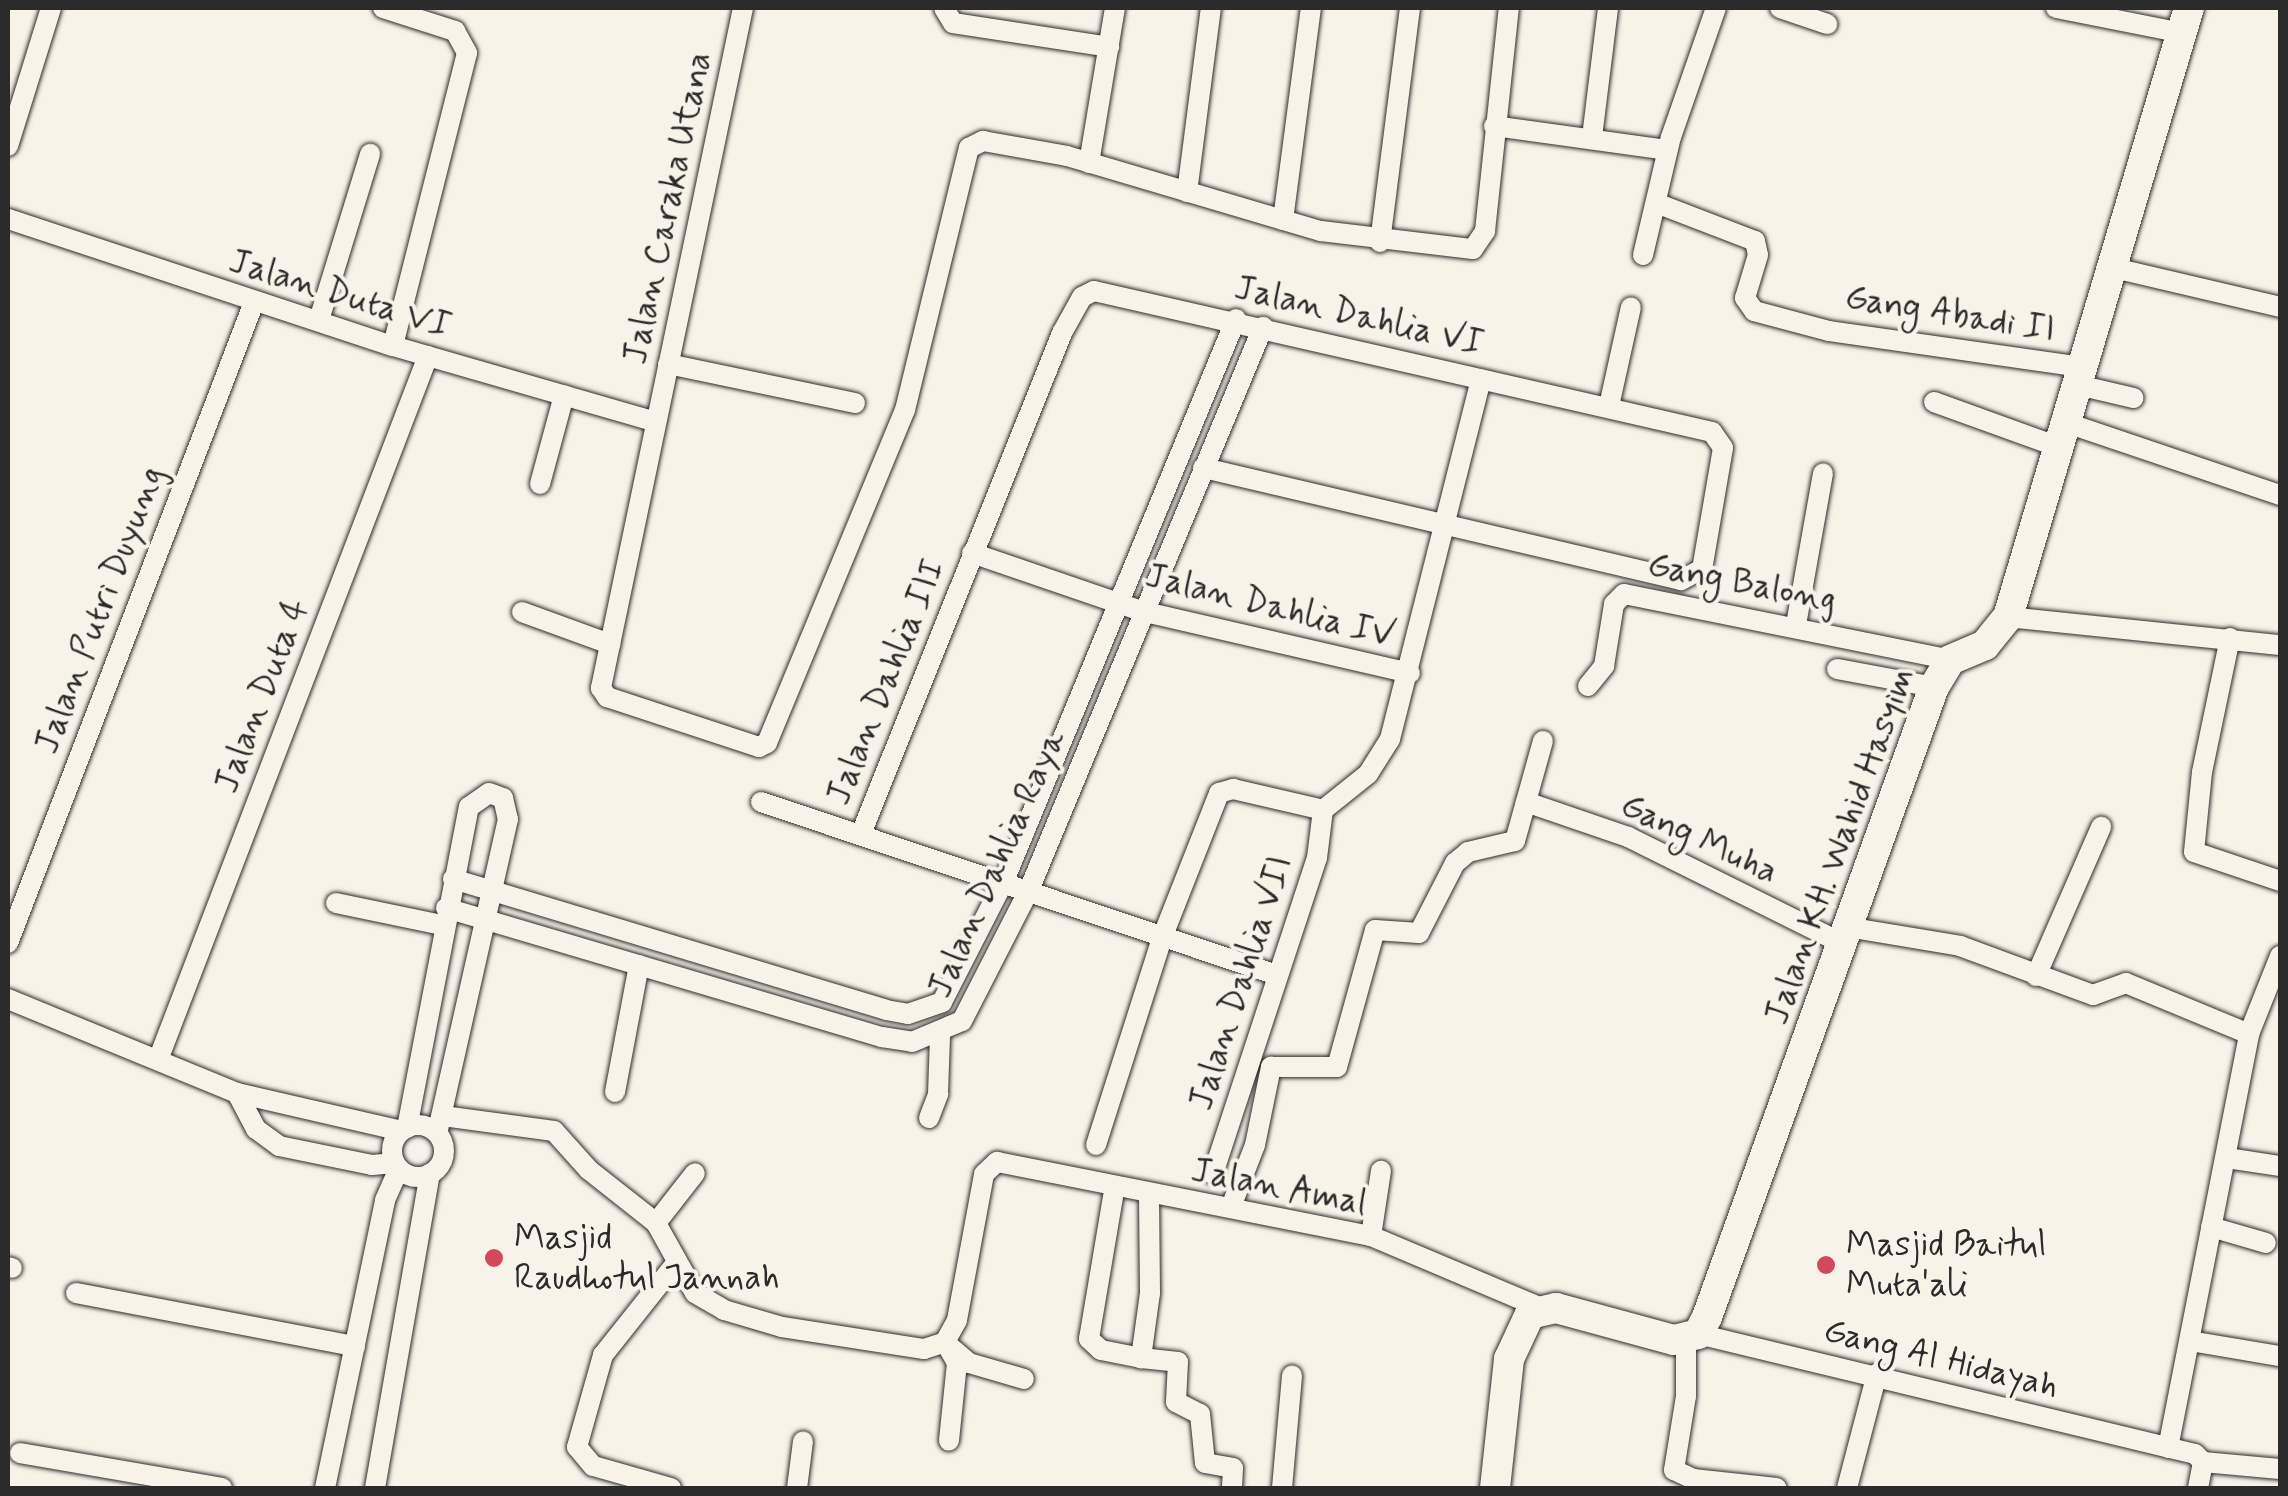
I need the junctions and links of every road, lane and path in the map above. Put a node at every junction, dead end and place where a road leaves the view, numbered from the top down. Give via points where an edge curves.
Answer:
1 (52, 8) edge
2 (383, 8) edge
3 (743, 8) edge
4 (1115, 8) edge
5 (1212, 8) edge
6 (1311, 8) edge
7 (1410, 8) edge
8 (1509, 8) edge
9 (1608, 8) edge
10 (1716, 8) edge
11 (1780, 8) edge
12 (2056, 8) edge
13 (2092, 12) edge
14 (946, 14) edge
15 (2186, 20) edge
16 (1827, 24) dead end
17 (1110, 47) junction
18 (1494, 126) junction
19 (1592, 137) junction
20 (8, 146) edge
21 (1667, 150) junction
22 (370, 154) dead end
23 (1088, 163) junction
24 (1186, 192) junction
25 (1656, 203) junction
26 (8, 219) edge
27 (1282, 220) junction
28 (1380, 242) junction
29 (1644, 255) dead end
30 (2110, 267) junction
31 (1094, 291) joint
32 (254, 302) junction
33 (2280, 306) edge
34 (1632, 307) dead end
35 (1236, 319) junction
36 (319, 320) junction
37 (1263, 326) junction
38 (394, 346) junction
39 (428, 356) junction
40 (668, 364) junction
41 (2080, 376) junction
42 (1481, 379) junction
43 (564, 395) junction
44 (2134, 398) dead end
45 (855, 402) dead end
46 (1934, 402) dead end
47 (1609, 406) junction
48 (656, 422) junction
49 (2062, 435) junction
50 (1202, 468) junction
51 (1823, 473) dead end
52 (540, 484) dead end
53 (2280, 495) edge
54 (1448, 528) junction
55 (972, 553) junction
56 (1116, 601) junction
57 (1141, 611) junction
58 (522, 612) dead end
59 (2008, 617) junction
60 (1796, 625) junction
61 (2230, 638) junction
62 (610, 644) junction
63 (2280, 645) edge
64 (1950, 660) junction
65 (1837, 669) dead end
66 (1410, 673) junction
67 (1588, 686) dead end
68 (1934, 687) junction
69 (1543, 741) dead end
70 (761, 802) dead end
71 (1526, 802) junction
72 (1323, 810) junction
73 (2102, 828) dead end
74 (861, 834) junction
75 (454, 879) junction
76 (1004, 881) junction
77 (2280, 881) edge
78 (491, 888) junction
79 (1029, 890) junction
80 (336, 902) dead end
81 (444, 917) junction
82 (483, 918) junction
83 (1844, 935) junction
84 (1162, 938) junction
85 (8, 943) edge
86 (2280, 956) edge
87 (639, 965) junction
88 (1277, 974) junction
89 (2036, 976) junction
90 (8, 999) edge
91 (2249, 1034) junction
92 (940, 1036) junction
93 (164, 1062) junction
94 (615, 1092) dead end
95 (237, 1094) junction
96 (929, 1118) dead end
97 (440, 1125) junction
98 (404, 1129) junction
99 (1096, 1145) dead end
100 (2227, 1158) junction
101 (397, 1166) junction
102 (2280, 1166) edge
103 (1381, 1171) dead end
104 (695, 1173) dead end
105 (430, 1174) junction
106 (1213, 1174) dead end
107 (1114, 1190) junction
108 (1149, 1196) junction
109 (1231, 1207) junction
110 (656, 1223) junction
111 (2211, 1227) junction
112 (1371, 1236) junction
113 (2266, 1243) dead end
114 (677, 1262) junction
115 (76, 1293) dead end
116 (1539, 1308) junction
117 (1692, 1336) junction
118 (2190, 1341) junction
119 (945, 1342) junction
120 (355, 1346) junction
121 (2280, 1356) edge
122 (1141, 1358) junction
123 (1877, 1374) junction
124 (1292, 1376) dead end
125 (1024, 1379) dead end
126 (803, 1441) dead end
127 (949, 1441) dead end
128 (2168, 1448) junction
129 (20, 1453) dead end
130 (2203, 1462) junction
131 (2280, 1469) edge
132 (222, 1488) edge
133 (325, 1488) edge
134 (374, 1488) edge
135 (671, 1488) edge
136 (797, 1488) edge
137 (1232, 1488) edge
138 (1282, 1488) edge
139 (1495, 1488) edge
140 (1777, 1488) edge
141 (1847, 1488) edge
142 (2198, 1488) edge

1 - 20 street
2 - 38 street via 455,31 467,53
3 - 40 street, Jalan Caraka Utana
4 - 17 street
5 - 24 street
6 - 27 street
7 - 28 street
8 - 18 street
9 - 19 street
10 - 21 street
11 - 16 street
12 - 13 street
13 - 15 street
14 - 17 street
15 - 30 street
17 - 23 street
18 - 19 street
18 - 28 street via 1485,230 1473,249
19 - 21 street
21 - 25 street
22 - 36 street
23 - 24 street
23 - 62 street, Jalan Caraka Utana via 982,142 969,148 905,410 768,744 752,747 607,697 601,688
24 - 27 street
25 - 29 street
25 - 41 street, Gang Abadi II via 1754,241 1759,247 1745,298 1749,308
26 - 32 street, Jalan Duta VI
27 - 28 street
30 - 33 street
30 - 41 street
31 - 35 street, Jalan Dahlia VI
31 - 55 street, Jalan Dahlia III via 1082,297 1062,333
32 - 36 street, Jalan Duta VI
32 - 85 street, Jalan Putri Duyung
34 - 47 street
35 - 37 street, Jalan Dahlia VI
35 - 56 street, Jalan Dahlia Raya
36 - 38 street, Jalan Duta VI
37 - 42 street, Jalan Dahlia VI
37 - 50 street, Jalan Dahlia Raya
38 - 39 street, Jalan Duta VI
39 - 43 street, Jalan Duta VI
39 - 93 street, Jalan Duta 4
40 - 45 street
40 - 48 street, Jalan Caraka Utana
41 - 44 street, Gang Abadi II
41 - 49 street
42 - 47 street, Jalan Dahlia VI
42 - 54 street
43 - 48 street, Jalan Duta VI
43 - 52 street
46 - 49 street
47 - 54 street, Jalan Dahlia VI via 1712,432 1723,448 1702,569 1695,576 1664,578
48 - 62 street, Jalan Caraka Utana
49 - 53 street
49 - 59 street
50 - 54 street
50 - 57 street, Jalan Dahlia Raya
51 - 60 street
54 - 66 street
55 - 56 street, Jalan Dahlia III
55 - 74 street, Jalan Dahlia III
56 - 57 street, Jalan Dahlia IV
56 - 76 street, Jalan Dahlia Raya
57 - 66 street, Jalan Dahlia IV
57 - 79 street, Jalan Dahlia Raya
58 - 62 street
59 - 61 street
59 - 64 street, Jalan KH. Wahid Hasyim via 1985,645
60 - 64 street, Gang Balong
60 - 67 street, Gang Balong via 1624,594 1614,604 1604,666
61 - 63 street
61 - 77 street via 2202,772 2194,852
64 - 68 street, Jalan KH. Wahid Hasyim
65 - 68 street
66 - 72 street via 1376,763
68 - 83 street, Jalan KH. Wahid Hasyim
69 - 71 street
70 - 74 street
71 - 83 street, Gang Muha via 1628,837
71 - 109 street via 1515,841 1468,852 1455,863 1418,933 1375,930 1337,1067 1271,1067 1255,1145
72 - 84 street via 1233,789 1219,793
72 - 88 street, Jalan Dahlia VII via 1318,858
73 - 89 street
74 - 76 street
75 - 78 street, Jalan Dahlia Raya
75 - 78 street via 469,807 489,793 508,808
75 - 81 street
76 - 78 street, Jalan Dahlia Raya via 956,983 942,1002 908,1014
76 - 79 street
78 - 82 street
79 - 84 street
79 - 92 street, Jalan Dahlia Raya via 979,999
80 - 81 street, Jalan Dahlia Raya
81 - 82 street, Jalan Dahlia Raya
81 - 98 street
82 - 87 street, Jalan Dahlia Raya
82 - 97 street
83 - 89 street, Gang Muha via 1960,946
83 - 117 street, Jalan KH. Wahid Hasyim via 1764,1168
84 - 88 street
84 - 99 street
86 - 91 street
87 - 92 street, Jalan Dahlia Raya via 882,1037 912,1042
87 - 94 street
88 - 106 street, Jalan Dahlia VII
89 - 91 street, Gang Muha via 2093,995 2126,983
90 - 93 street
91 - 100 street
92 - 96 street via 938,1094
93 - 95 street
95 - 98 street
95 - 101 street via 256,1130 279,1146
97 - 98 street
97 - 105 street via 444,1152
97 - 110 street via 554,1131 589,1170
98 - 101 street via 392,1146
100 - 102 street
100 - 111 street
101 - 105 street via 410,1176
101 - 120 street
103 - 112 street
104 - 110 street
105 - 134 street
107 - 108 street, Jalan Amal
107 - 119 street, Jalan Amal via 997,1162 984,1174 958,1320
107 - 122 street via 1088,1332 1100,1350
108 - 109 street, Jalan Amal
108 - 122 street via 1150,1293
109 - 112 street, Jalan Amal
110 - 114 street
111 - 113 street
111 - 118 street
112 - 116 street, Jalan Amal
114 - 119 street via 684,1280 709,1303 782,1327 924,1349
114 - 135 street via 604,1355 577,1447 593,1466
115 - 120 street
116 - 117 street
116 - 139 street via 1520,1328 1509,1359
117 - 123 street, Gang Al Hidayah
117 - 140 street via 1674,1470 1693,1479
118 - 121 street
118 - 128 street
119 - 125 street via 969,1364
119 - 127 street via 957,1363
120 - 133 street
122 - 137 street via 1178,1362 1176,1402 1200,1414 1204,1463 1234,1468
123 - 128 street, Gang Al Hidayah via 1968,1403
123 - 141 street
124 - 138 street
126 - 136 street
128 - 130 street, Gang Al Hidayah
129 - 132 street
130 - 131 street, Gang Al Hidayah
130 - 142 street

